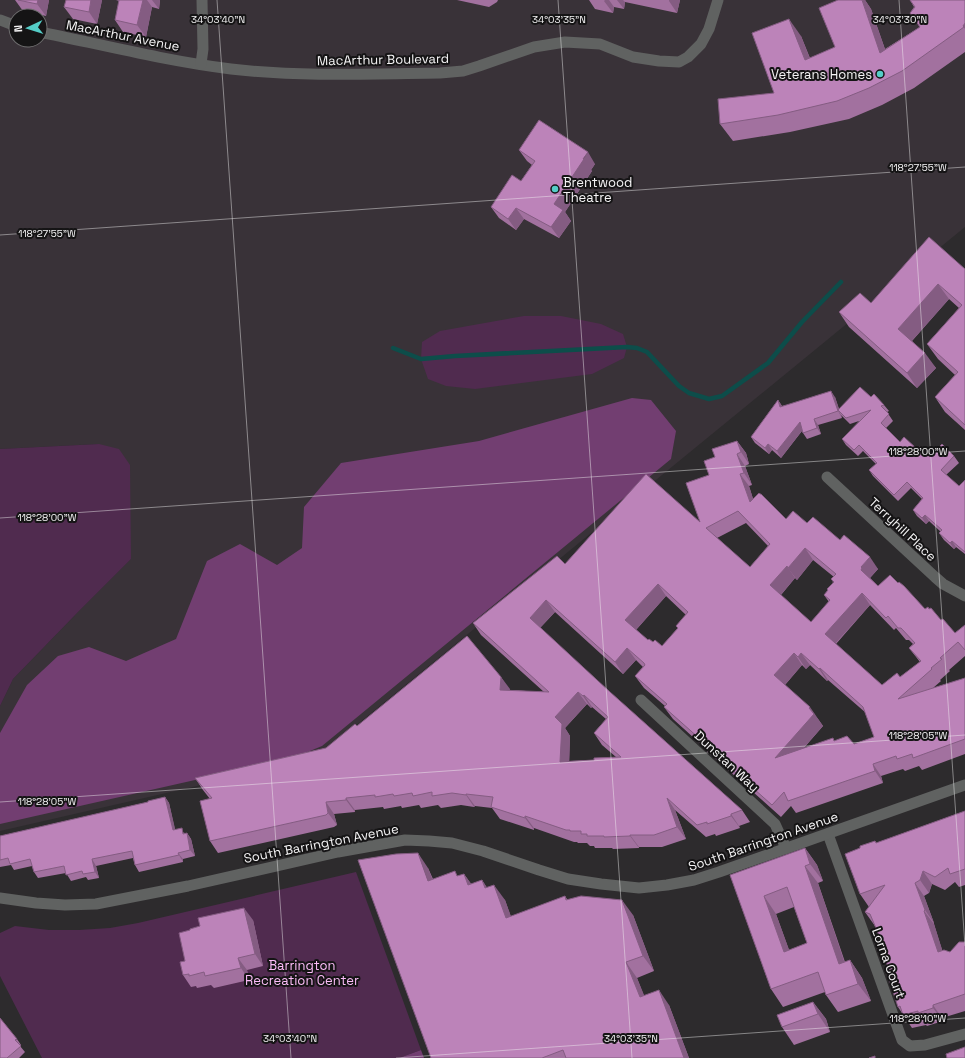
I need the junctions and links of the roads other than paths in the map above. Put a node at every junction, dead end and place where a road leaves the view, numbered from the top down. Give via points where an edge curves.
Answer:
1 (202, 0) edge
2 (718, 0) edge
3 (48, 34) edge
4 (201, 64) junction
5 (827, 477) dead end
6 (965, 596) edge
7 (641, 700) dead end
8 (965, 785) edge
9 (828, 834) junction
10 (786, 848) junction
11 (0, 898) edge
12 (965, 1034) edge

1 - 4 street
2 - 4 street, MacArthur Boulevard via 710,29 701,44 679,62 660,62 633,57 600,44 565,42 534,47 468,69 440,73 292,74
3 - 4 street, MacArthur Avenue
5 - 6 street, Terryhill Place via 943,584
7 - 10 street, Dunstan Way via 775,824
8 - 9 street, South Barrington Avenue
9 - 10 street, South Barrington Avenue
9 - 12 street, Lorna Court via 902,1040 910,1046 925,1045
10 - 11 street, South Barrington Avenue via 694,880 639,888 568,879 452,843 405,840 96,904 65,905

